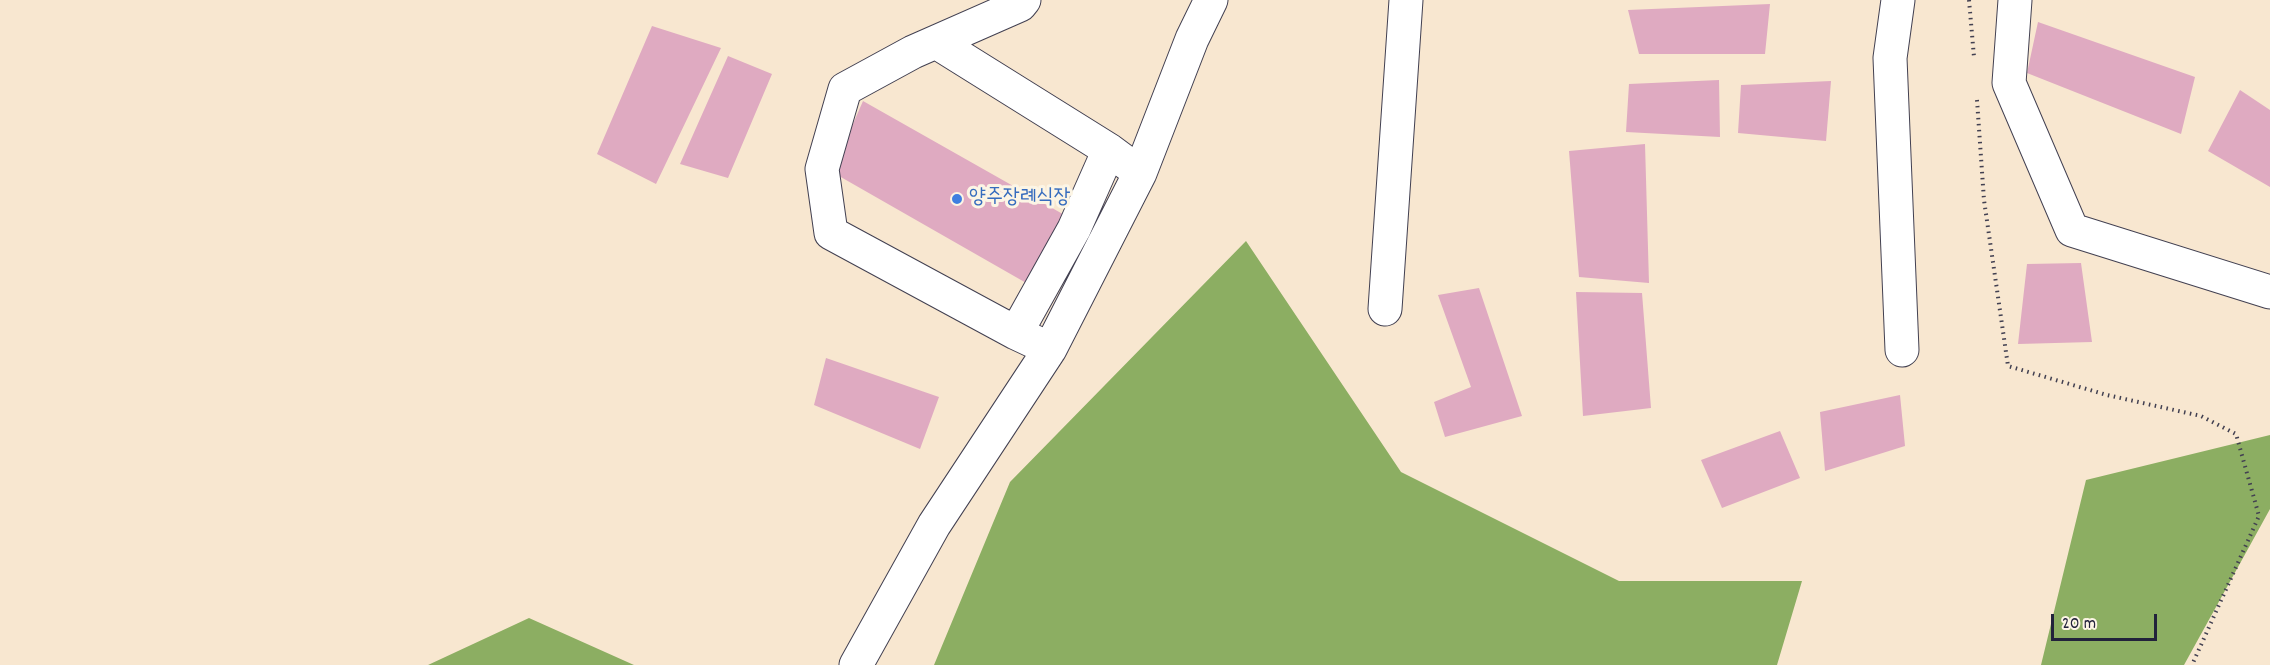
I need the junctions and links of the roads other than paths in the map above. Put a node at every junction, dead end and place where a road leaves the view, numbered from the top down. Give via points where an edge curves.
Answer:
1 (1024, 0) edge
2 (1211, 0) edge
3 (1237, 0) edge
4 (1406, 0) edge
5 (1898, 0) edge
6 (2015, 0) edge
7 (1192, 39) junction
8 (936, 42) junction
9 (1109, 150) junction
10 (1140, 173) junction
11 (2270, 292) edge
12 (1385, 309) dead end
13 (1016, 333) junction
14 (1050, 349) junction
15 (1902, 350) dead end
16 (856, 665) edge

1 - 8 street
2 - 7 street
3 - 7 street
4 - 12 street
5 - 15 street via 1890,58
6 - 11 street via 2009,83 2072,230
7 - 10 street
8 - 9 street
8 - 13 street via 845,89 822,169 831,233
9 - 10 street
9 - 13 street via 1074,229
10 - 14 street
13 - 14 street
14 - 16 street via 934,525

